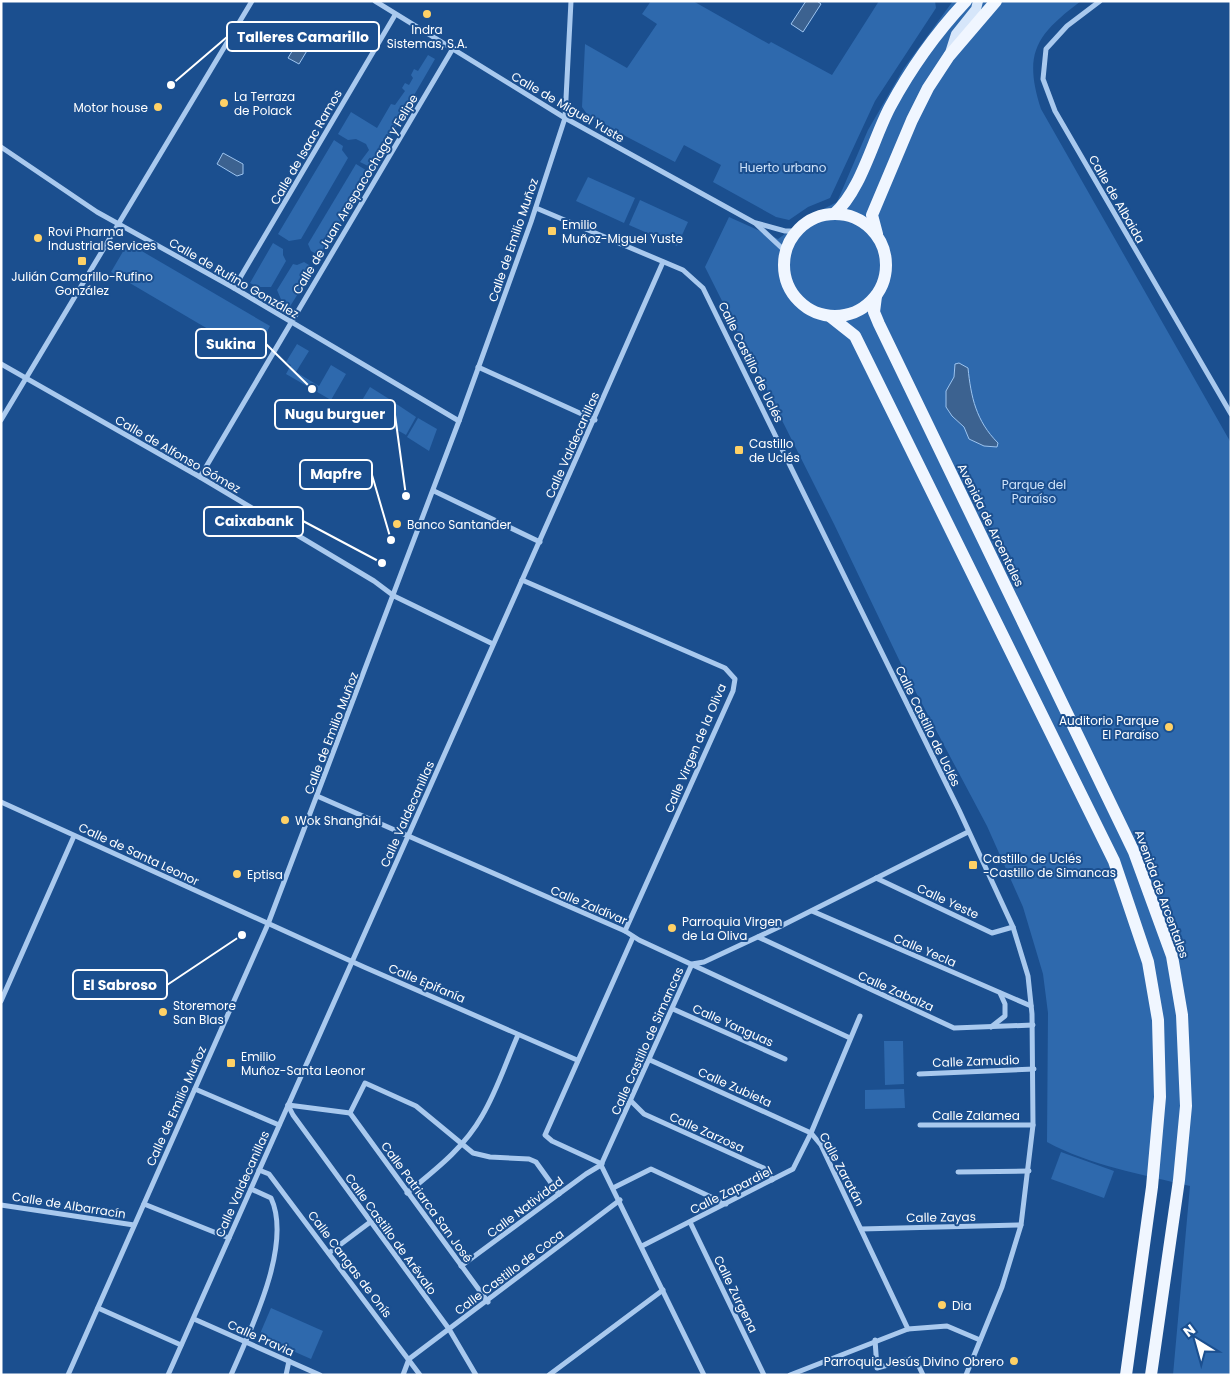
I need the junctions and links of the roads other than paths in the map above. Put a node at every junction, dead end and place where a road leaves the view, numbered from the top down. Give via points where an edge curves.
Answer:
1 (252, 1) edge
2 (375, 1) edge
3 (570, 1) edge
4 (954, 1) edge
5 (966, 1) edge
6 (978, 1) edge
7 (996, 1) edge
8 (1100, 1) edge
9 (395, 15) junction
10 (952, 16) junction
11 (452, 50) junction
12 (949, 56) junction
13 (565, 118) junction
14 (1, 147) edge
15 (536, 208) junction
16 (834, 214) junction
17 (755, 223) junction
18 (119, 224) junction
19 (797, 231) junction
20 (877, 236) junction
21 (785, 251) junction
22 (663, 262) junction
23 (234, 288) junction
24 (876, 296) junction
25 (831, 317) junction
26 (291, 321) junction
27 (1, 364) edge
28 (478, 367) junction
29 (25, 378) junction
30 (1231, 414) edge
31 (1, 420) edge
32 (594, 420) junction
33 (460, 421) junction
34 (200, 478) junction
35 (434, 491) junction
36 (540, 542) junction
37 (522, 580) junction
38 (394, 596) junction
39 (493, 644) junction
40 (317, 796) junction
41 (1, 802) edge
42 (968, 832) junction
43 (408, 835) junction
44 (74, 836) junction
45 (876, 878) junction
46 (812, 911) junction
47 (268, 924) junction
48 (1013, 927) junction
49 (625, 931) junction
50 (633, 937) junction
51 (758, 937) junction
52 (352, 962) junction
53 (692, 964) junction
54 (1000, 993) junction
55 (1, 1000) edge
56 (1031, 1006) junction
57 (673, 1009) junction
58 (860, 1016) dead end
59 (1032, 1025) junction
60 (990, 1028) junction
61 (518, 1035) junction
62 (850, 1038) junction
63 (785, 1059) dead end
64 (578, 1060) junction
65 (650, 1060) junction
66 (1034, 1069) junction
67 (919, 1074) dead end
68 (195, 1089) junction
69 (631, 1101) junction
70 (288, 1105) junction
71 (350, 1113) junction
72 (1033, 1124) junction
73 (279, 1125) junction
74 (920, 1125) dead end
75 (811, 1133) junction
76 (461, 1145) junction
77 (602, 1164) junction
78 (259, 1170) junction
79 (958, 1172) dead end
80 (1029, 1172) junction
81 (772, 1180) junction
82 (613, 1188) junction
83 (250, 1189) junction
84 (408, 1193) junction
85 (559, 1194) junction
86 (620, 1200) junction
87 (144, 1204) junction
88 (726, 1204) junction
89 (1, 1205) edge
90 (690, 1222) junction
91 (369, 1223) junction
92 (134, 1225) junction
93 (1022, 1225) junction
94 (861, 1228) junction
95 (229, 1238) junction
96 (642, 1246) junction
97 (329, 1252) junction
98 (461, 1266) junction
99 (663, 1290) junction
100 (488, 1302) junction
101 (98, 1308) junction
102 (194, 1319) junction
103 (449, 1329) junction
104 (908, 1329) junction
105 (875, 1340) junction
106 (980, 1340) junction
107 (245, 1342) junction
108 (181, 1345) junction
109 (409, 1359) junction
110 (289, 1361) junction
111 (877, 1368) junction
112 (68, 1375) edge
113 (168, 1375) edge
114 (231, 1375) edge
115 (286, 1375) edge
116 (320, 1375) edge
117 (403, 1375) edge
118 (420, 1375) edge
119 (476, 1375) edge
120 (549, 1375) edge
121 (704, 1375) edge
122 (764, 1375) edge
123 (790, 1375) edge
124 (878, 1375) edge
125 (923, 1375) edge
126 (966, 1375) edge
127 (1126, 1375) edge
128 (1151, 1375) edge

1 - 18 street
2 - 9 street, Calle de Miguel Yuste
3 - 13 street, Calle de Emilio Muñoz
4 - 10 main road
5 - 10 main road
6 - 12 main road via 976,9 956,34
7 - 12 main road
8 - 30 street, Calle de Albaida via 1067,26 1046,50 1043,79 1055,111
9 - 11 street, Calle de Miguel Yuste
9 - 23 street, Calle de Isaac Ramos
10 - 16 main road via 908,75 873,142 850,197
11 - 13 street, Calle de Miguel Yuste
11 - 26 street, Calle de Juan Arespacochaga y Felipe
12 - 20 main road via 912,120 872,214
13 - 15 street, Calle de Emilio Muñoz
13 - 17 street, Calle de Miguel Yuste
14 - 18 street, Calle de Rufino González
15 - 22 street, Calle Castillo de Uclés
15 - 28 street, Calle de Emilio Muñoz
16 - 19 main road via 814,218
16 - 20 main road via 863,222
17 - 19 street, Calle de Miguel Yuste
17 - 21 street, Calle de Miguel Yuste
18 - 23 street, Calle de Rufino González
18 - 29 street
19 - 21 main road
20 - 24 main road via 885,257 886,271
21 - 25 main road via 784,274 793,295 809,310
22 - 32 street, Calle Valdecanillas
22 - 42 street, Calle Castillo de Uclés via 683,270 703,288
23 - 26 street, Calle de Rufino González
24 - 25 main road via 856,312
24 - 128 main road, Avenida de Arcentales via 874,312 879,324 1134,852 1172,956 1182,1015 1186,1106 1180,1173
25 - 127 main road via 855,336 1110,852 1148,962 1158,1020 1160,1097 1152,1187
26 - 33 street, Calle de Rufino González
26 - 34 street, Calle de Juan Arespacochaga y Felipe
27 - 29 street, Calle de Alfonso Gómez
28 - 32 street
28 - 33 street, Calle de Emilio Muñoz
29 - 31 street
29 - 34 street, Calle de Alfonso Gómez
32 - 36 street, Calle Valdecanillas
33 - 35 street, Calle de Emilio Muñoz
34 - 38 street, Calle de Alfonso Gómez
35 - 36 street
35 - 38 street, Calle de Emilio Muñoz
36 - 37 street, Calle Valdecanillas
37 - 39 street, Calle Valdecanillas
37 - 49 street, Calle Virgen de la Oliva via 725,668 735,679 733,691
38 - 39 street, Calle de Alfonso Gómez
38 - 40 street, Calle de Emilio Muñoz
39 - 43 street, Calle Valdecanillas
40 - 43 street, Calle Zaldívar
40 - 47 street, Calle de Emilio Muñoz
41 - 44 street, Calle de Santa Leonor
42 - 45 street, Calle Castillo de Simancas
42 - 48 street, Calle Castillo de Uclés
43 - 49 street, Calle Zaldívar
43 - 52 street, Calle Valdecanillas
44 - 47 street, Calle de Santa Leonor
44 - 55 street
45 - 46 street, Calle Castillo de Simancas
45 - 48 street, Calle Yeste via 992,932
46 - 51 street, Calle Castillo de Simancas
46 - 54 street, Calle Yecla
47 - 52 street, Calle Epifanía
47 - 68 street, Calle de Emilio Muñoz
48 - 56 street, Calle Castillo de Uclés via 1028,976
49 - 50 street, Calle Zaldívar
50 - 53 street, Calle Zaldívar
50 - 64 street
51 - 53 street, Calle Castillo de Simancas via 704,962
51 - 60 street, Calle Zabalza via 954,1028
52 - 61 street, Calle Epifanía
52 - 70 street, Calle Valdecanillas
53 - 57 street, Calle Castillo de Simancas
53 - 62 street, Calle Zaldívar
54 - 56 street, Calle Yecla
54 - 60 street via 1005,1004 1005,1016
56 - 59 street, Calle Castillo de Uclés
57 - 63 street, Calle Yanguas
57 - 65 street, Calle Castillo de Simancas
58 - 62 street, Calle Zaratán
59 - 60 street, Calle Zabalza
59 - 66 street, Calle Castillo de Uclés
61 - 64 street, Calle Epifanía
61 - 76 street via 483,1115
62 - 75 street, Calle Zaratán
64 - 77 street via 545,1134 552,1141
65 - 69 street, Calle Castillo de Simancas
65 - 75 street, Calle Zubieta
66 - 67 street, Calle Zamudio
66 - 72 street, Calle Castillo de Uclés
68 - 73 street
68 - 87 street, Calle de Emilio Muñoz
69 - 77 street, Calle Castillo de Simancas
69 - 81 street, Calle Zarzosa via 644,1114 768,1170
70 - 71 street
70 - 73 street, Calle Valdecanillas
70 - 91 street, Calle Castillo de Arévalo
71 - 76 street via 365,1083 416,1106
71 - 84 street, Calle Patriarca San José
72 - 74 street, Calle Zalamea
72 - 80 street, Calle Castillo de Uclés
73 - 78 street, Calle Valdecanillas
75 - 81 street, Calle Zapardiel via 793,1169
75 - 94 street, Calle Zaratán via 821,1145
76 - 84 street via 434,1173
76 - 85 street via 473,1153 490,1157 536,1162
77 - 82 street
77 - 85 street, Calle Natividad
78 - 83 street, Calle Valdecanillas
78 - 97 street, Calle Cangas de Onís via 269,1174
79 - 80 street
80 - 93 street, Calle Castillo de Uclés
81 - 88 street, Calle Zapardiel
82 - 86 street
82 - 88 street via 652,1169
83 - 95 street, Calle Valdecanillas
83 - 107 street via 271,1198 275,1206 276,1231 273,1263 262,1303
84 - 98 street, Calle Patriarca San José
85 - 98 street, Calle Natividad
86 - 96 street
86 - 100 street, Calle Castillo de Coca
87 - 92 street, Calle de Emilio Muñoz
87 - 95 street
88 - 90 street, Calle Zapardiel
89 - 92 street, Calle de Albarracín
90 - 96 street, Calle Zapardiel
90 - 122 street, Calle Zurgena
91 - 97 street
91 - 103 street, Calle Castillo de Arévalo
92 - 101 street, Calle de Emilio Muñoz
93 - 94 street, Calle Zayas
93 - 106 street, Calle Castillo de Uclés
94 - 104 street, Calle Zaratán
95 - 102 street, Calle Valdecanillas
96 - 99 street
97 - 109 street, Calle Cangas de Onís
98 - 100 street, Calle Patriarca San José
99 - 120 street
99 - 121 street
100 - 103 street, Calle Castillo de Coca
101 - 108 street
101 - 112 street, Calle de Emilio Muñoz
102 - 107 street, Calle Pravia
102 - 108 street, Calle Valdecanillas
103 - 109 street, Calle Castillo de Coca
103 - 119 street, Calle Castillo de Arévalo
104 - 105 street
104 - 106 street via 947,1326
105 - 111 street
105 - 123 street
106 - 126 street, Calle Castillo de Uclés
107 - 110 street, Calle Pravia
107 - 114 street
108 - 113 street, Calle Valdecanillas
109 - 117 street
109 - 118 street, Calle Cangas de Onís
110 - 115 street
110 - 116 street, Calle Pravia
111 - 124 street
111 - 125 street via 906,1360 917,1362

